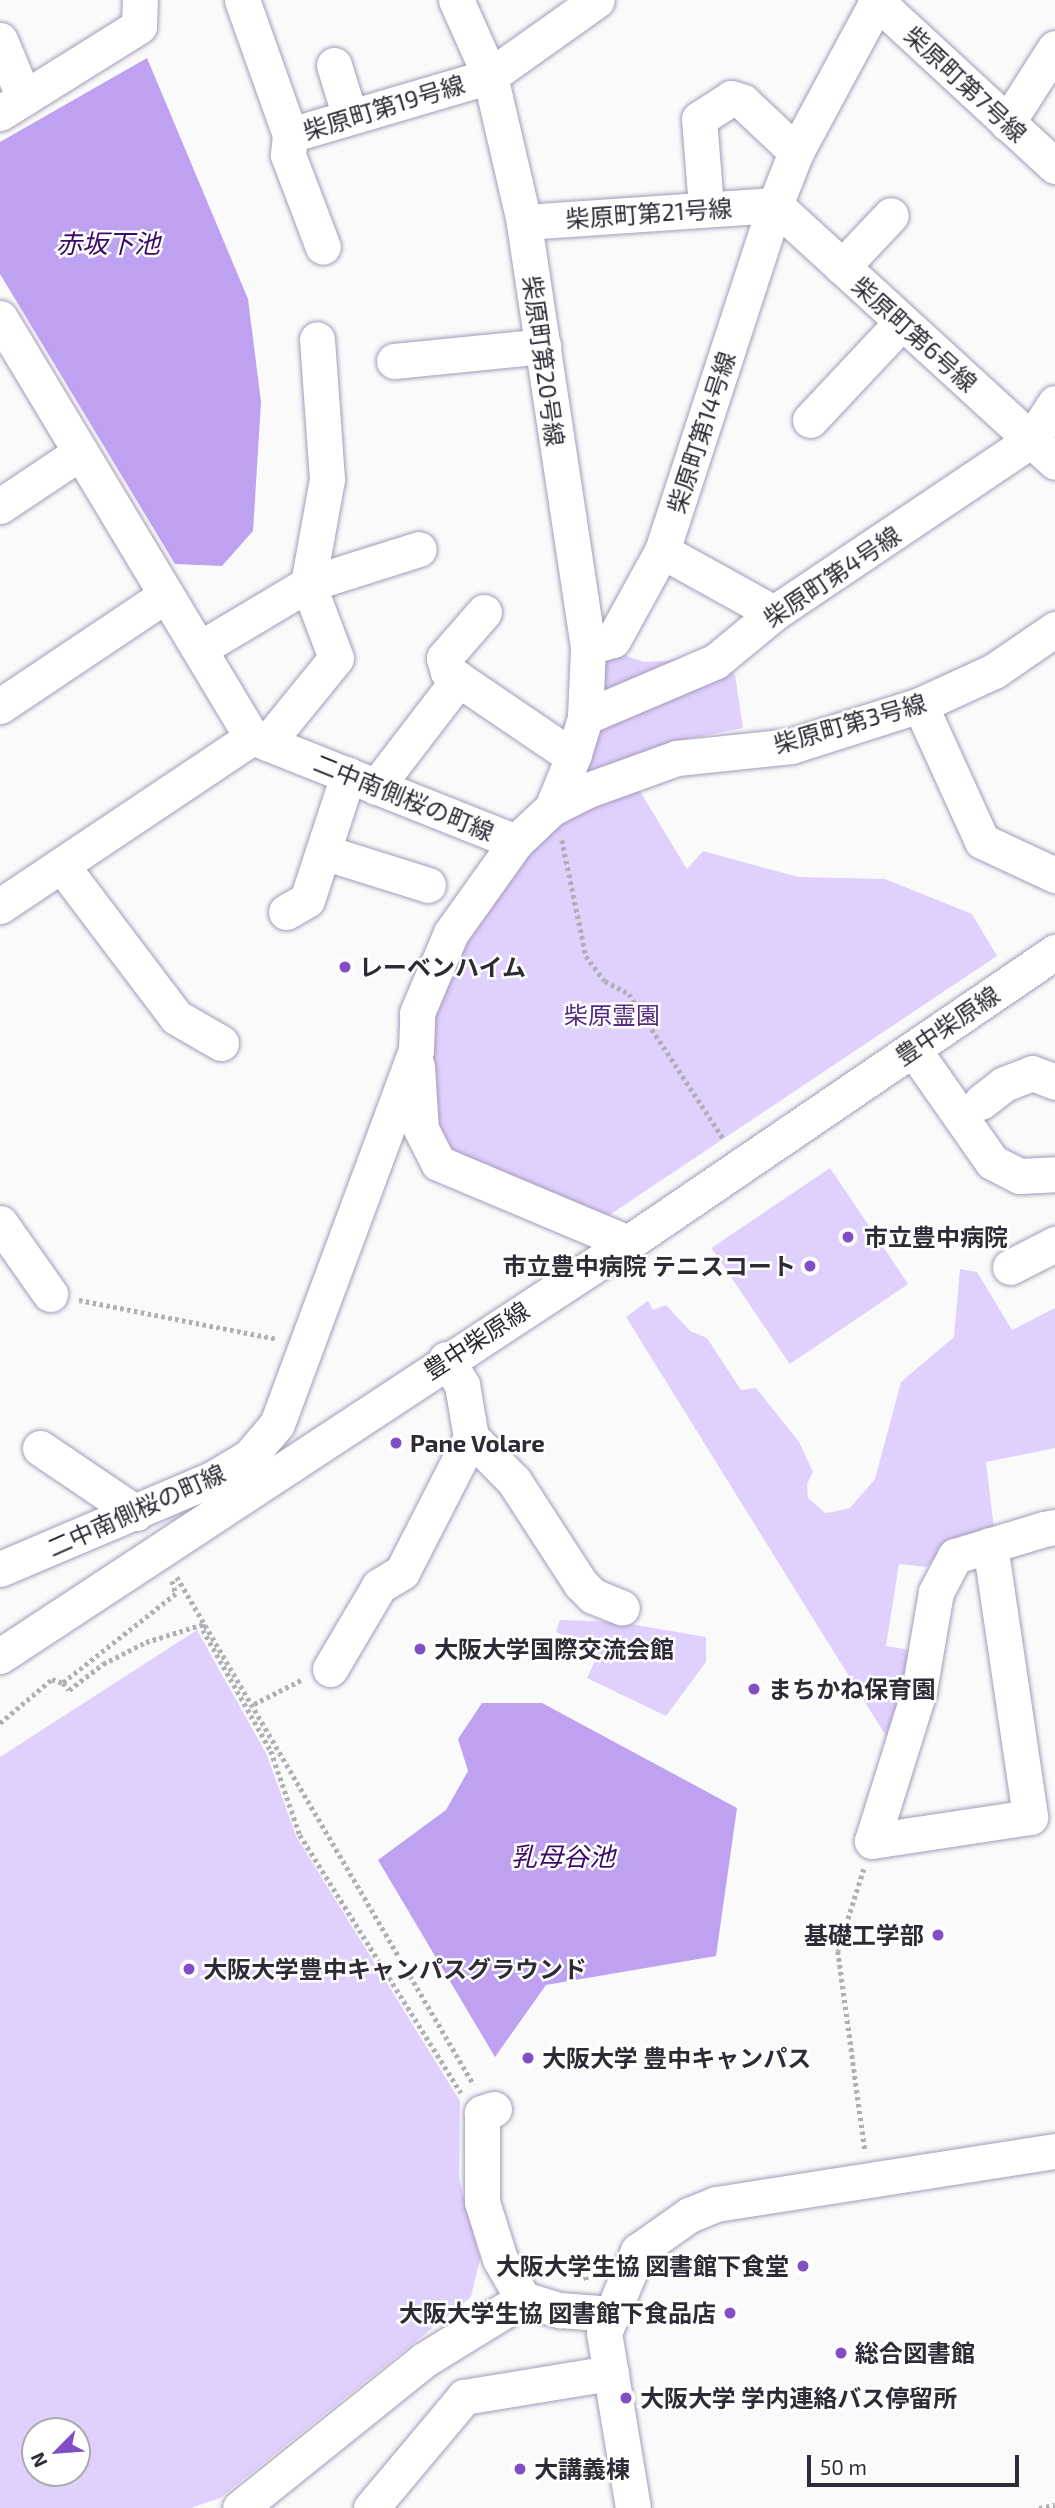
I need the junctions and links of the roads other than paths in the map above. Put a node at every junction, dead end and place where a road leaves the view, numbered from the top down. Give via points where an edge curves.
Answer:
1 (140, 0) edge
2 (242, 0) edge
3 (456, 0) edge
4 (597, 0) edge
5 (877, 1) edge
6 (0, 40) edge
7 (1055, 48) edge
8 (334, 65) dead end
9 (490, 76) junction
10 (12, 105) edge
11 (350, 117) junction
12 (1007, 122) junction
13 (290, 135) junction
14 (796, 152) junction
15 (1055, 166) edge
16 (775, 205) junction
17 (706, 207) junction
18 (891, 215) dead end
19 (524, 222) junction
20 (323, 247) dead end
21 (842, 267) junction
22 (0, 318) edge
23 (902, 322) junction
24 (317, 339) dead end
25 (543, 346) junction
26 (394, 361) dead end
27 (1055, 403) edge
28 (810, 420) dead end
29 (1043, 451) edge
30 (80, 452) junction
31 (0, 506) edge
32 (419, 550) dead end
33 (662, 551) junction
34 (308, 584) junction
35 (166, 595) junction
36 (484, 612) dead end
37 (774, 613) junction
38 (1055, 629) edge
39 (588, 648) junction
40 (199, 649) junction
41 (459, 679) junction
42 (920, 705) junction
43 (0, 706) edge
44 (585, 717) junction
45 (259, 740) junction
46 (573, 757) junction
47 (362, 781) junction
48 (552, 808) junction
49 (516, 842) junction
50 (323, 852) junction
51 (62, 866) junction
52 (1055, 875) edge
53 (448, 892) junction
54 (0, 906) edge
55 (286, 912) dead end
56 (1055, 952) edge
57 (221, 1042) dead end
58 (913, 1048) junction
59 (416, 1051) junction
60 (1055, 1082) edge
61 (981, 1101) dead end
62 (1055, 1174) edge
63 (0, 1223) edge
64 (628, 1243) junction
65 (1055, 1244) edge
66 (1010, 1267) dead end
67 (50, 1294) road end
68 (446, 1359) junction
69 (471, 1437) junction
70 (40, 1448) dead end
71 (136, 1513) junction
72 (1055, 1527) edge
73 (990, 1545) junction
74 (0, 1569) edge
75 (622, 1608) dead end
76 (0, 1656) edge
77 (330, 1669) road end
78 (1042, 1820) edge
79 (488, 2111) road end
80 (1055, 2151) edge
81 (523, 2299) junction
82 (612, 2314) junction
83 (611, 2372) junction
84 (240, 2508) edge
85 (371, 2508) edge
86 (634, 2508) edge

1 - 10 street via 139,26
2 - 13 street, 柴原町第19号線
3 - 9 street, 柴原町第20号線
4 - 9 street, 柴原町第19号線
5 - 12 street, 柴原町第7号線
5 - 14 street, 柴原町第14号線
6 - 10 street
7 - 12 street
8 - 11 street
9 - 11 street, 柴原町第19号線
9 - 19 street, 柴原町第20号線
11 - 13 street, 柴原町第19号線
12 - 15 street, 柴原町第7号線
13 - 20 street via 288,155
14 - 16 street, 柴原町第14号線
14 - 17 street via 743,102 731,99 699,119
16 - 17 street, 柴原町第21号線
16 - 21 street, 柴原町第6号線
16 - 33 street, 柴原町第14号線
17 - 19 street, 柴原町第21号線
18 - 21 street
19 - 25 street, 柴原町第20号線
21 - 23 street, 柴原町第6号線
22 - 30 street
23 - 28 street
23 - 29 street, 柴原町第6号線
24 - 34 street via 327,479
25 - 26 street
25 - 39 street, 柴原町第20号線
27 - 29 street, 柴原町第4号線
29 - 37 street, 柴原町第4号線
30 - 31 street
30 - 35 street
32 - 34 street
33 - 37 street
33 - 39 street, 柴原町第14号線 via 613,640
34 - 40 street
34 - 45 street via 336,658
35 - 40 street
35 - 43 street
36 - 41 street via 444,658 449,672
37 - 44 street, 柴原町第4号線 via 716,661
38 - 42 street, 柴原町第3号線 via 994,671
39 - 44 street
40 - 45 street
41 - 46 street
41 - 47 street
42 - 48 street, 柴原町第3号線 via 791,746 677,758 588,789
42 - 52 street via 982,841
44 - 46 street
45 - 47 street, 二中南側桜の町線
45 - 51 street
46 - 48 street
47 - 49 street, 二中南側桜の町線
47 - 50 street
48 - 49 street
49 - 53 street, 二中南側桜の町線
50 - 53 street
50 - 55 street via 307,900
51 - 54 street
51 - 57 street via 176,1017
53 - 59 street, 二中南側桜の町線 via 450,933 417,1013
56 - 58 street, 豊中柴原線
58 - 62 street via 992,1162 1020,1176
58 - 64 street, 豊中柴原線
59 - 64 street via 421,1129 438,1163
59 - 71 street, 二中南側桜の町線 via 277,1424 249,1457
60 - 61 street via 1032,1073 1004,1084
63 - 67 street
64 - 68 street, 豊中柴原線
65 - 66 street
68 - 69 street via 462,1385
68 - 76 street, 豊中柴原線
69 - 75 street via 514,1481 581,1584 593,1596
69 - 77 street via 402,1572 379,1586
70 - 71 street
71 - 74 street, 二中南側桜の町線
72 - 73 street
73 - 78 street
73 - 78 street via 955,1556 936,1592 919,1691 872,1841
79 - 81 street via 482,2203 500,2259
80 - 82 street via 716,2204 689,2215 638,2251
81 - 82 street via 560,2310
81 - 84 street via 424,2360
82 - 83 street via 604,2333
83 - 85 street via 464,2397
83 - 86 street

